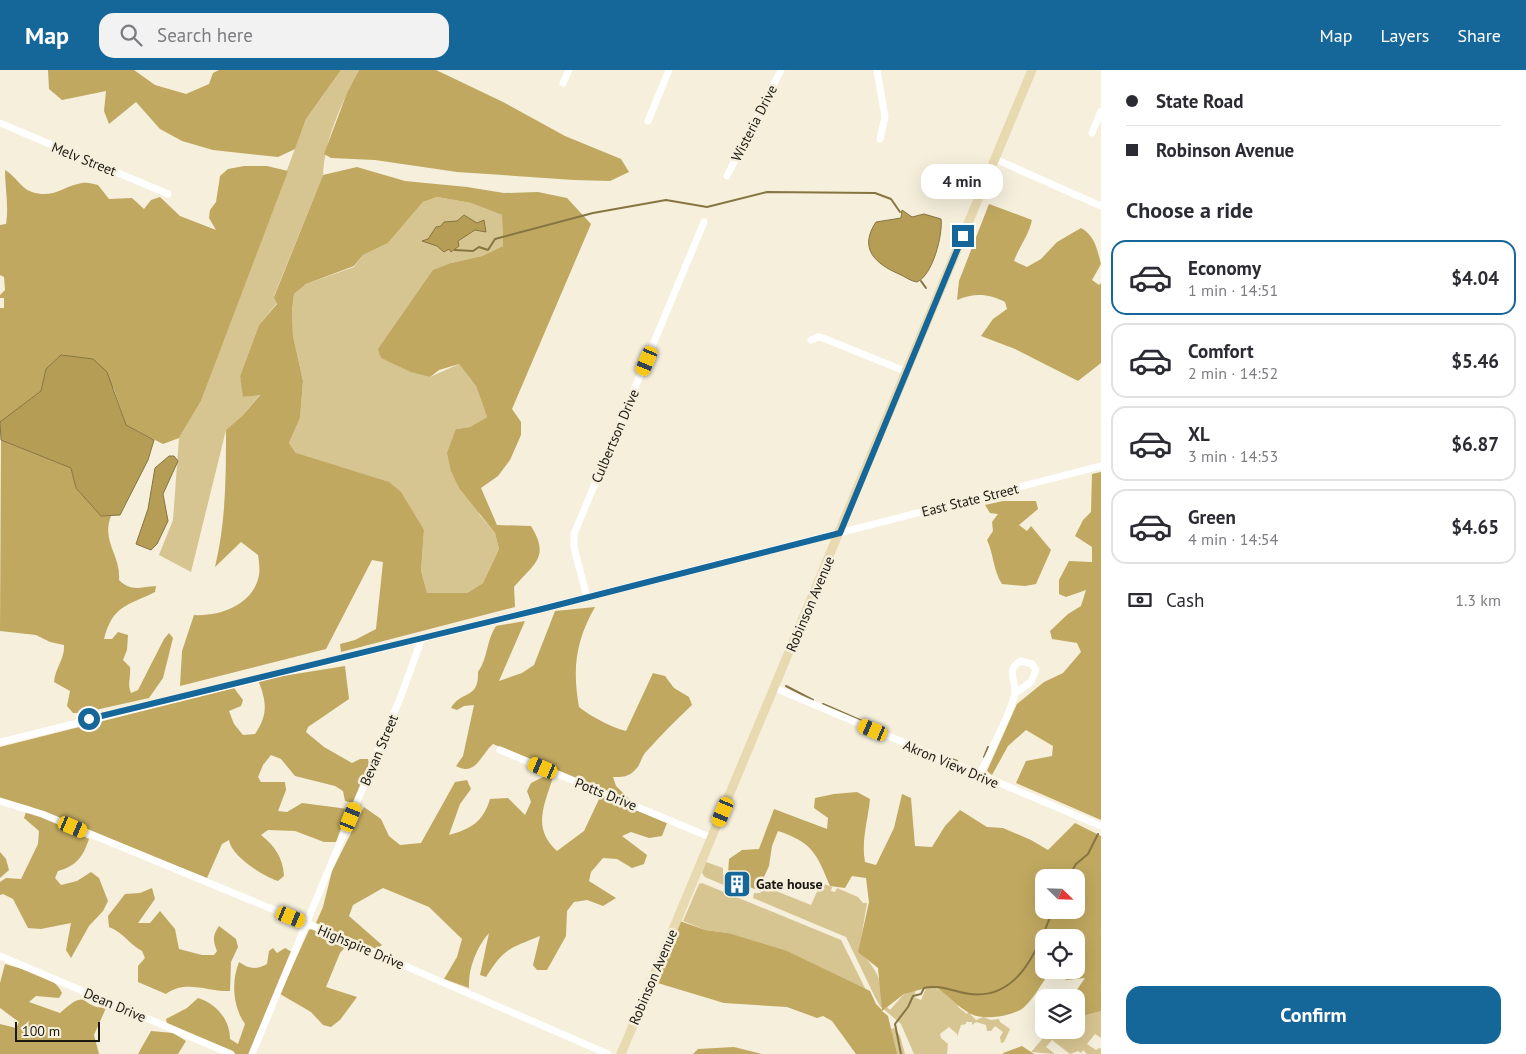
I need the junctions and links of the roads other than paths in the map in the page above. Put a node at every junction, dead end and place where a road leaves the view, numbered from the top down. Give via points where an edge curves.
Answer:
1 (569, 70) edge
2 (669, 70) edge
3 (781, 70) edge
4 (877, 70) edge
5 (1032, 70) edge
6 (563, 84) dead end
7 (1101, 111) edge
8 (648, 121) dead end
9 (0, 123) edge
10 (1092, 133) dead end
11 (880, 139) dead end
12 (995, 159) junction
13 (727, 176) dead end
14 (168, 194) dead end
15 (1101, 206) edge
16 (704, 222) dead end
17 (811, 340) dead end
18 (907, 372) junction
19 (1101, 466) edge
20 (840, 533) junction
21 (587, 597) junction
22 (422, 638) junction
23 (775, 688) junction
24 (1015, 693) junction
25 (0, 742) edge
26 (500, 750) dead end
27 (980, 776) junction
28 (0, 801) edge
29 (1101, 826) edge
30 (712, 838) junction
31 (306, 924) junction
32 (0, 956) edge
33 (230, 1054) edge
34 (252, 1054) edge
35 (608, 1054) edge
36 (621, 1054) edge

1 - 6 street
2 - 8 street
3 - 13 street, Wisteria Drive
4 - 11 street via 885,117
5 - 12 main road, Robinson Avenue
7 - 10 street
9 - 14 street, Melv Street
12 - 15 street
12 - 18 main road, Robinson Avenue
16 - 21 street, Culbertson Drive via 574,534 575,554
17 - 18 street via 824,338
18 - 20 main road, Robinson Avenue
19 - 20 street, East State Street
20 - 21 street, East State Street
20 - 23 main road, Robinson Avenue
21 - 22 street, East State Street
22 - 25 street, East State Street
22 - 31 street, Bevan Street
23 - 27 street, Akron View Drive
23 - 30 main road, Robinson Avenue
24 - 24 street via 1034,678 1036,670 1032,664 1021,662 1013,668
24 - 27 street
26 - 30 street, Potts Drive
27 - 29 street, Akron View Drive
28 - 31 street, Highspire Drive via 42,814
30 - 36 main road, Robinson Avenue
31 - 34 street, Bevan Street
31 - 35 street, Highspire Drive
32 - 33 street, Dean Drive

